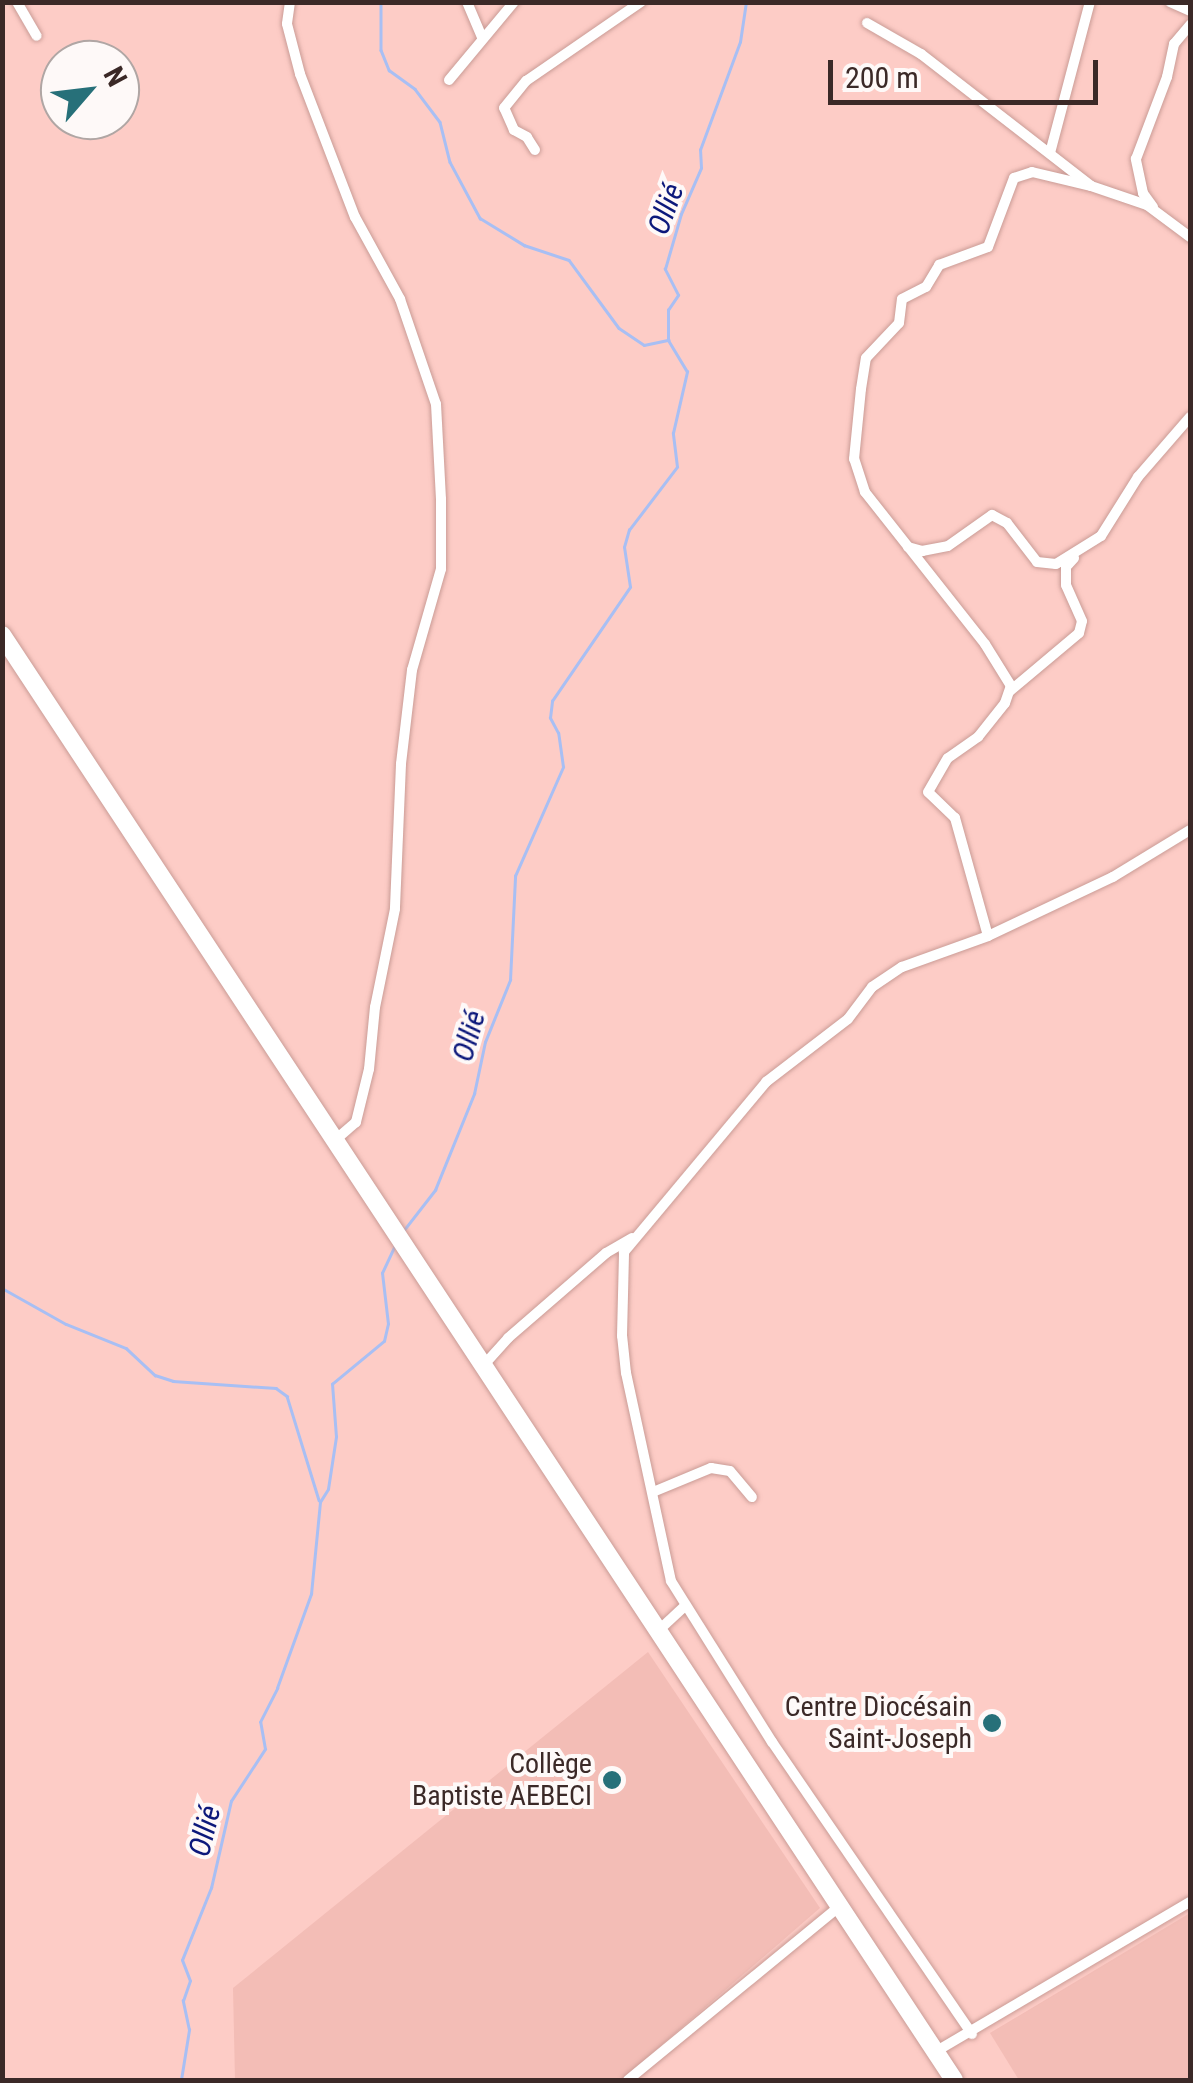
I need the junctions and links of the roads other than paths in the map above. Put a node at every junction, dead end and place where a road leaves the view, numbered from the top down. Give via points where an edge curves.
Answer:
1 (17, 2) edge
2 (290, 2) edge
3 (467, 2) edge
4 (514, 2) edge
5 (641, 2) edge
6 (1090, 2) edge
7 (1170, 2) edge
8 (1190, 12) edge
9 (868, 22) dead end
10 (1190, 25) edge
11 (37, 36) dead end
12 (482, 38) junction
13 (449, 80) dead end
14 (535, 150) dead end
15 (1050, 153) junction
16 (1091, 186) junction
17 (1157, 212) junction
18 (1190, 237) edge
19 (1190, 417) edge
20 (908, 548) junction
21 (1080, 550) junction
22 (2, 636) edge
23 (1010, 692) junction
24 (1190, 830) edge
25 (988, 936) junction
26 (335, 1140) junction
27 (633, 1238) junction
28 (484, 1366) junction
29 (653, 1492) junction
30 (752, 1497) dead end
31 (684, 1606) junction
32 (658, 1631) junction
33 (1190, 1902) edge
34 (840, 1906) junction
35 (972, 2034) junction
36 (936, 2052) junction
37 (628, 2080) edge
38 (954, 2080) edge

1 - 11 street
2 - 26 street via 287,24 300,74 356,217 400,299 436,404 442,499 441,569 412,670 396,909 370,1069 356,1122
3 - 12 street
4 - 12 street
5 - 14 street via 526,81 504,108 514,130
6 - 15 street
7 - 8 street
9 - 15 street
10 - 17 street via 1174,44 1136,158 1143,194
12 - 13 street
15 - 16 street
16 - 17 street
16 - 20 street via 1032,172 1014,178 988,247 939,265 926,287 902,300 899,323 866,358 854,459 865,492
17 - 18 street
19 - 21 street via 1100,536
20 - 21 street via 948,546 992,516 1008,524 1045,566
20 - 23 street via 1006,674
21 - 23 street via 1066,568 1082,621 1079,633
22 - 26 main road
23 - 25 street via 978,737 948,758 928,792 955,818
24 - 25 street via 1113,877
25 - 27 street via 902,967 872,987 848,1018 766,1082
26 - 28 main road
27 - 28 street via 508,1338
27 - 29 street via 624,1252 622,1336
28 - 32 main road
29 - 30 street via 710,1468 730,1471
29 - 31 street via 672,1581
31 - 32 street
31 - 35 street
32 - 34 main road
33 - 35 street
34 - 36 main road
34 - 37 street
35 - 36 street
36 - 38 main road

